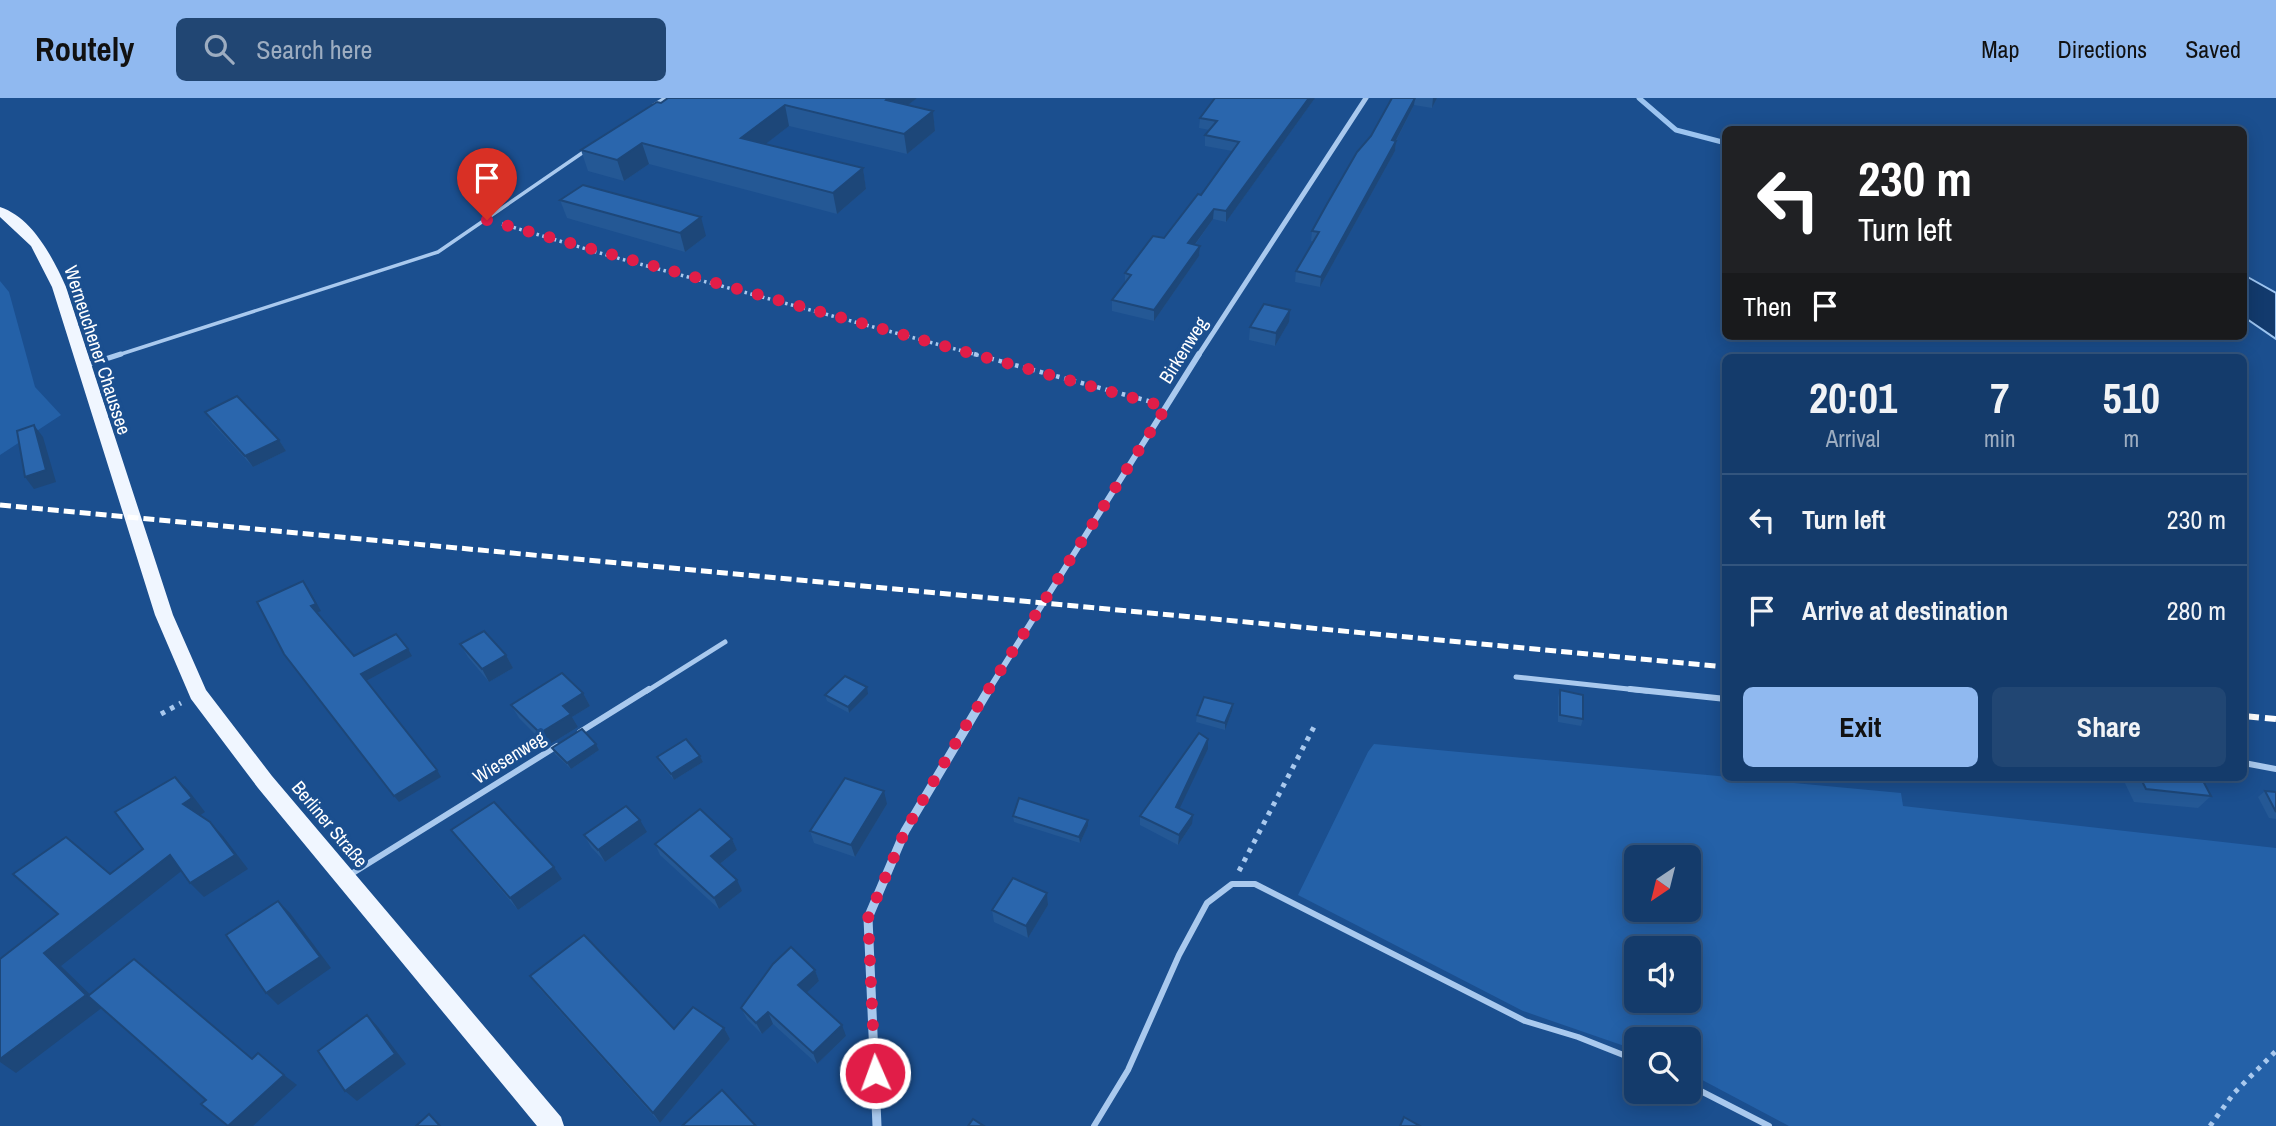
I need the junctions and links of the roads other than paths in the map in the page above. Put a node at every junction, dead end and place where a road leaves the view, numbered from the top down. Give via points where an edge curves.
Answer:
1 (665, 98) edge
2 (1366, 98) edge
3 (654, 106) edge
4 (586, 151) edge
5 (0, 211) edge
6 (84, 366) junction
7 (132, 519) joint
8 (725, 642) dead end
9 (1516, 677) dead end
10 (1722, 699) edge
11 (572, 737) edge
12 (560, 744) edge
13 (2247, 764) edge
14 (2276, 769) edge
15 (345, 878) junction
16 (1624, 1055) edge
17 (1701, 1090) edge
18 (552, 1126) edge
19 (877, 1126) edge
20 (1094, 1126) edge
21 (1769, 1126) edge

1 - 3 lane
2 - 19 street, Birkenweg via 1166,407 905,831 868,918
4 - 6 lane via 438,252
5 - 6 main road, Werneuchener Chaussee via 24,229 47,259
6 - 7 main road, Werneuchener Chaussee
7 - 15 main road, Berliner Straße via 168,626 198,694 229,739
8 - 11 lane, Wiesenweg
9 - 10 lane
12 - 15 lane, Wiesenweg
13 - 14 lane
15 - 18 main road, Berliner Straße
16 - 20 lane via 1525,1021 1255,884 1232,884 1207,903 1128,1070
17 - 21 lane

